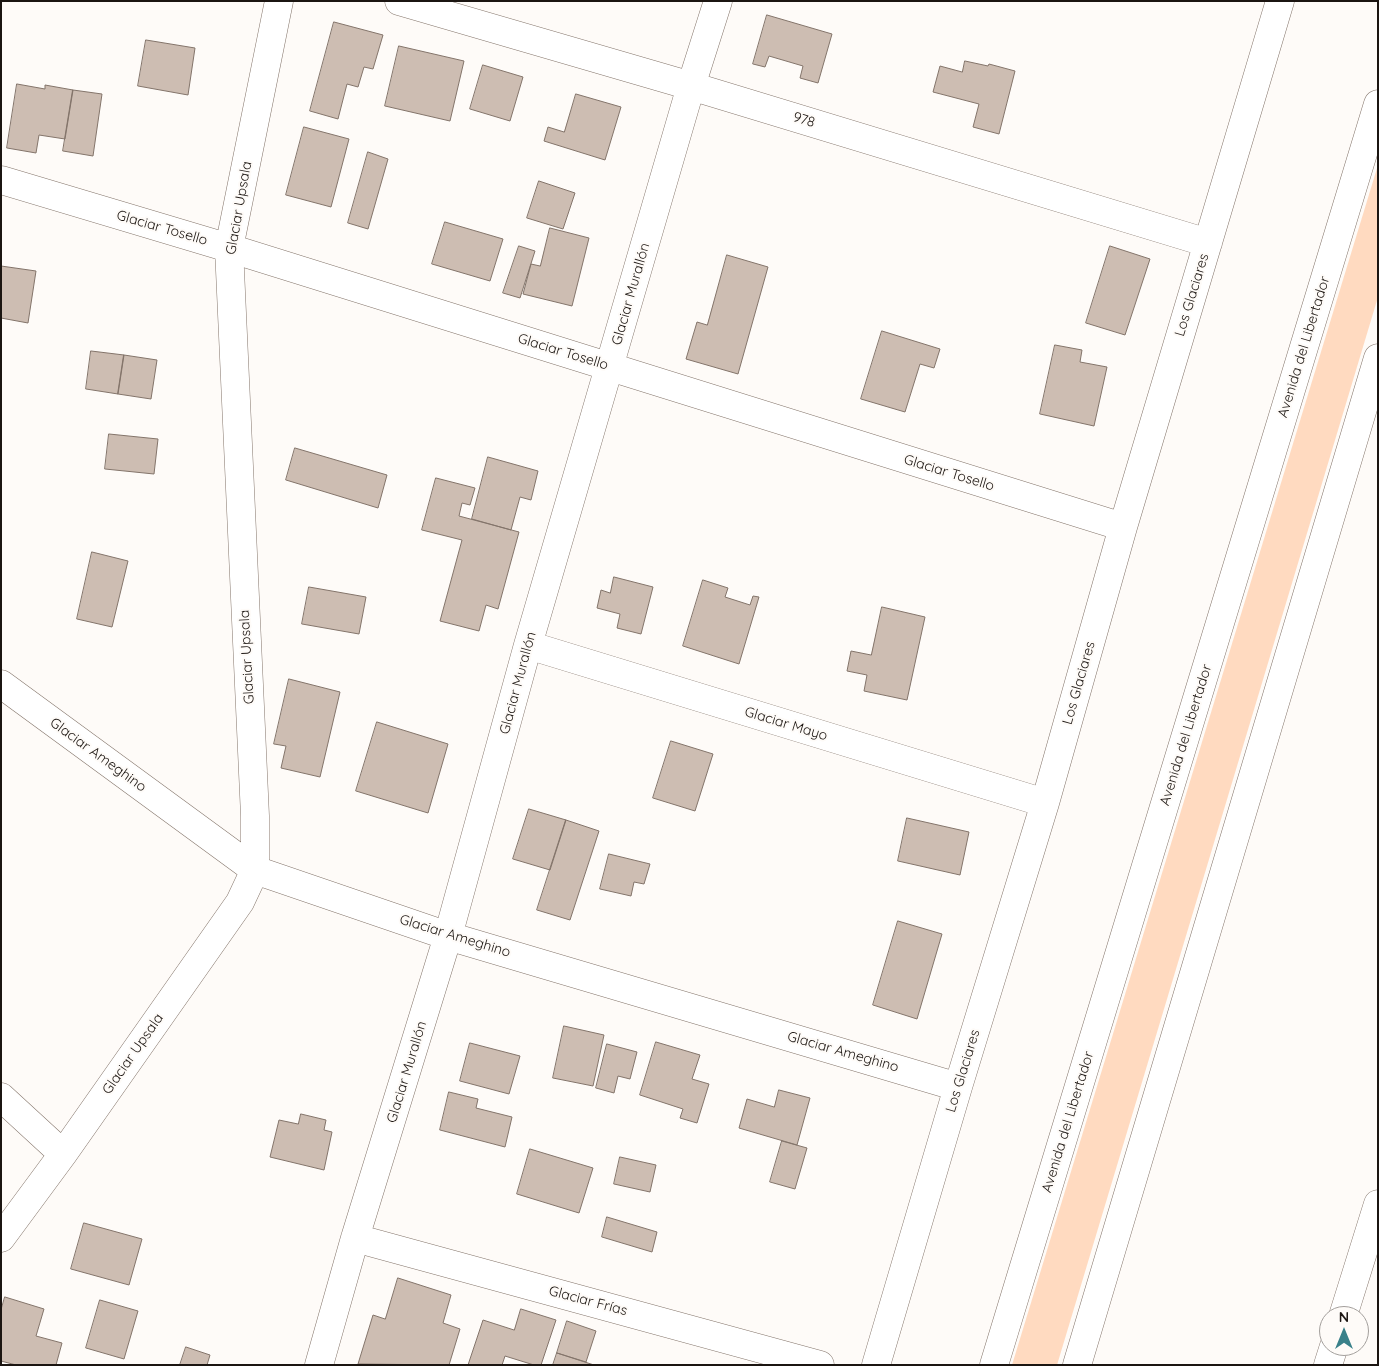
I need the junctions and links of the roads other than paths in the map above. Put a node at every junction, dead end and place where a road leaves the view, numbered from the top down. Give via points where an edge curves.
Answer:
1 (279, 1) edge
2 (399, 1) edge
3 (718, 1) edge
4 (1280, 1) edge
5 (691, 86) junction
6 (1378, 104) edge
7 (1, 180) edge
8 (1208, 243) junction
9 (229, 248) junction
10 (1378, 358) edge
11 (610, 367) junction
12 (1123, 528) junction
13 (528, 645) junction
14 (1, 684) edge
15 (1045, 803) junction
16 (255, 870) junction
17 (448, 936) junction
18 (958, 1086) junction
19 (1, 1097) edge
20 (63, 1154) junction
21 (1378, 1204) edge
22 (1, 1238) edge
23 (356, 1238) junction
24 (1346, 1306) edge
25 (319, 1365) edge
26 (820, 1365) edge
27 (876, 1365) edge
28 (994, 1365) edge
29 (1077, 1365) edge

1 - 9 street, Glaciar Upsala
2 - 5 street, 978
3 - 5 street, Glaciar Murallón
4 - 8 street, Los Glaciares
5 - 8 street, 978
5 - 11 street, Glaciar Murallón
6 - 28 street, Avenida del Libertador
7 - 9 street, Glaciar Tosello
8 - 12 street, Los Glaciares
9 - 11 street, Glaciar Tosello
9 - 16 street, Glaciar Upsala
10 - 29 street
11 - 12 street, Glaciar Tosello
11 - 13 street, Glaciar Murallón
12 - 15 street, Los Glaciares
13 - 15 street, Glaciar Mayo
13 - 17 street, Glaciar Murallón
14 - 16 street, Glaciar Ameghino
15 - 18 street, Los Glaciares
16 - 17 street, Glaciar Ameghino
16 - 20 street, Glaciar Upsala via 240,902
17 - 18 street, Glaciar Ameghino
17 - 23 street, Glaciar Murallón
18 - 27 street, Los Glaciares
19 - 20 street
20 - 22 street, Glaciar Upsala
21 - 24 street
23 - 25 street, Glaciar Murallón
23 - 26 street, Glaciar Frías

